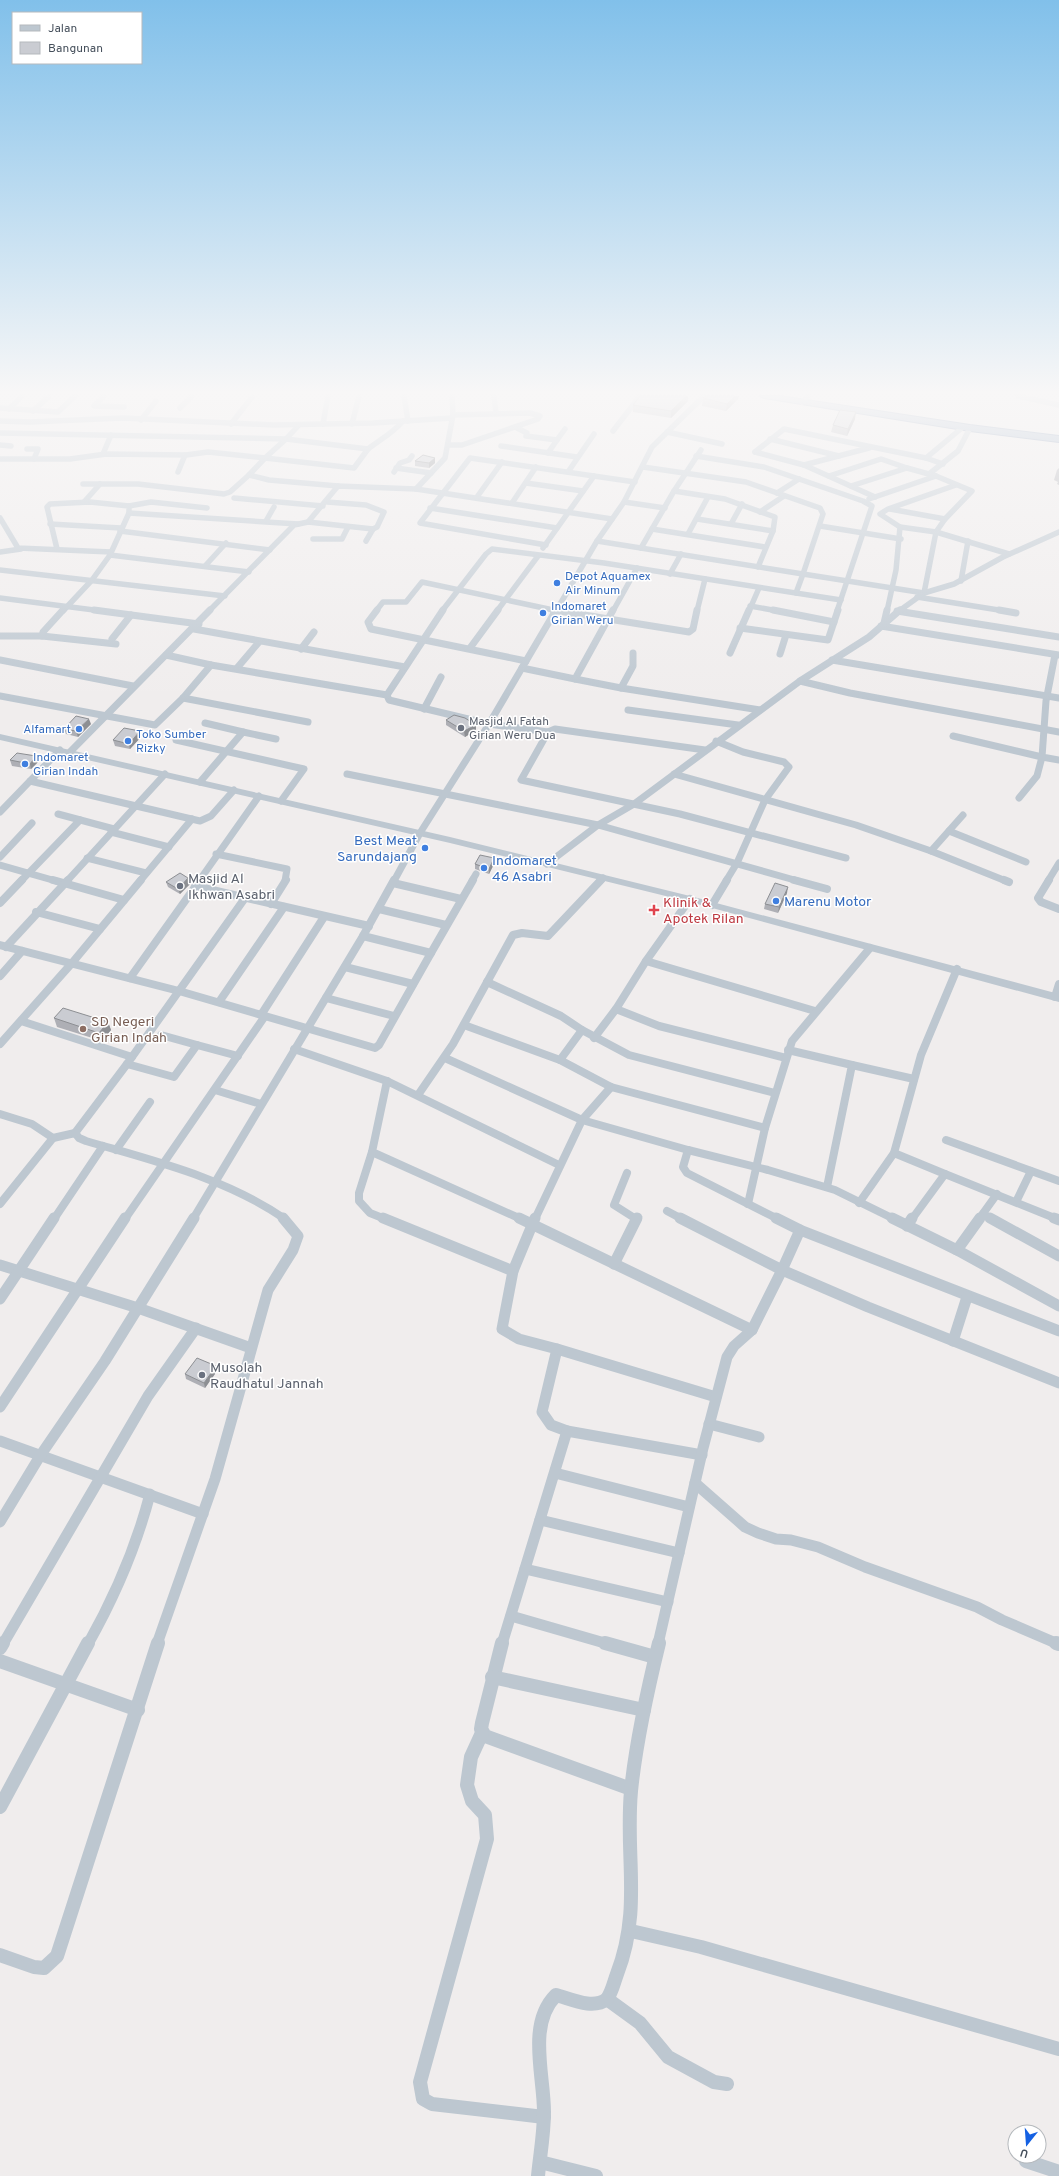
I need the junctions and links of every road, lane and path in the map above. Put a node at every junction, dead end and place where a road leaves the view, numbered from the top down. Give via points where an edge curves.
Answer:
1 (708, 497) edge
2 (88, 498) edge
3 (234, 498) dead end
4 (329, 498) edge
5 (438, 498) edge
6 (480, 498) edge
7 (516, 498) edge
8 (578, 498) edge
9 (626, 498) edge
10 (671, 498) edge
11 (711, 498) edge
12 (782, 498) edge
13 (788, 498) edge
14 (853, 498) edge
15 (873, 498) edge
16 (920, 498) edge
17 (966, 498) edge
18 (863, 501) junction
19 (84, 502) junction
20 (624, 502) junction
21 (512, 503) junction
22 (324, 504) junction
23 (742, 504) junction
24 (129, 506) junction
25 (274, 507) dead end
26 (207, 508) dead end
27 (430, 508) junction
28 (665, 508) junction
29 (956, 508) junction
30 (888, 509) junction
31 (870, 511) junction
32 (568, 512) junction
33 (760, 512) junction
34 (129, 513) junction
35 (880, 514) junction
36 (928, 516) junction
37 (0, 518) edge
38 (697, 518) junction
39 (612, 519) junction
40 (946, 519) junction
41 (266, 521) junction
42 (308, 522) junction
43 (50, 524) junction
44 (298, 524) junction
45 (731, 524) junction
46 (820, 526) junction
47 (348, 527) junction
48 (900, 527) junction
49 (557, 528) junction
50 (373, 529) junction
51 (652, 529) junction
52 (120, 530) junction
53 (773, 531) junction
54 (862, 532) junction
55 (936, 532) junction
56 (1059, 532) edge
57 (688, 534) junction
58 (313, 539) dead end
59 (901, 539) junction
60 (366, 541) dead end
61 (597, 541) junction
62 (968, 541) junction
63 (226, 543) junction
64 (546, 545) junction
65 (765, 547) junction
66 (641, 548) junction
67 (21, 549) junction
68 (57, 549) junction
69 (270, 550) junction
70 (0, 552) edge
71 (111, 553) junction
72 (540, 554) junction
73 (681, 554) junction
74 (1009, 554) junction
75 (585, 561) junction
76 (205, 566) junction
77 (758, 567) junction
78 (637, 568) junction
79 (0, 570) edge
80 (249, 572) junction
81 (670, 574) junction
82 (803, 574) junction
83 (705, 579) junction
84 (92, 580) junction
85 (848, 581) junction
86 (961, 581) junction
87 (891, 587) junction
88 (759, 588) junction
89 (458, 590) junction
90 (796, 593) junction
91 (922, 594) junction
92 (225, 596) junction
93 (0, 598) edge
94 (505, 600) junction
95 (841, 600) junction
96 (66, 606) junction
97 (750, 606) junction
98 (556, 611) junction
99 (898, 611) junction
100 (1016, 613) dead end
101 (132, 615) junction
102 (607, 619) junction
103 (834, 622) junction
104 (882, 624) junction
105 (196, 626) junction
106 (740, 628) junction
107 (314, 632) dead end
108 (989, 634) junction
109 (786, 635) junction
110 (0, 636) edge
111 (42, 636) junction
112 (1059, 637) edge
113 (423, 639) junction
114 (259, 642) junction
115 (470, 648) junction
116 (301, 649) junction
117 (633, 653) dead end
118 (730, 653) dead end
119 (780, 654) dead end
120 (166, 655) junction
121 (1057, 655) edge
122 (0, 660) edge
123 (832, 660) junction
124 (526, 661) junction
125 (211, 665) junction
126 (405, 667) junction
127 (237, 668) junction
128 (522, 668) junction
129 (441, 677) dead end
130 (575, 679) junction
131 (800, 680) junction
132 (133, 686) junction
133 (621, 688) junction
134 (387, 695) junction
135 (0, 696) edge
136 (1047, 696) junction
137 (183, 698) junction
138 (1059, 698) edge
139 (424, 709) junction
140 (628, 710) dead end
141 (760, 710) junction
142 (104, 716) junction
143 (308, 722) dead end
144 (205, 723) dead end
145 (489, 724) junction
146 (738, 726) junction
147 (1044, 728) junction
148 (243, 732) junction
149 (548, 732) junction
150 (1059, 732) edge
151 (953, 736) dead end
152 (0, 737) edge
153 (276, 739) dead end
154 (176, 740) dead end
155 (716, 741) junction
156 (60, 750) junction
157 (705, 750) junction
158 (70, 752) junction
159 (225, 752) junction
160 (1042, 757) junction
161 (1059, 760) edge
162 (165, 774) junction
163 (347, 774) dead end
164 (674, 774) junction
165 (30, 781) junction
166 (200, 782) junction
167 (234, 790) junction
168 (446, 793) junction
169 (259, 796) junction
170 (1019, 798) dead end
171 (765, 800) junction
172 (281, 801) junction
173 (634, 804) junction
174 (136, 806) junction
175 (0, 812) edge
176 (58, 814) dead end
177 (964, 815) dead end
178 (80, 820) junction
179 (192, 820) junction
180 (32, 823) dead end
181 (598, 825) junction
182 (113, 830) junction
183 (949, 831) junction
184 (750, 832) junction
185 (420, 833) junction
186 (169, 847) junction
187 (931, 851) junction
188 (216, 854) junction
189 (0, 857) edge
190 (87, 858) junction
191 (846, 858) dead end
192 (1026, 862) dead end
193 (737, 863) junction
194 (1059, 863) edge
195 (547, 864) junction
196 (0, 866) edge
197 (28, 873) junction
198 (146, 873) junction
199 (476, 874) dead end
200 (603, 878) junction
201 (1009, 882) dead end
202 (63, 883) junction
203 (393, 883) junction
204 (195, 886) junction
205 (826, 889) dead end
206 (245, 898) junction
207 (461, 899) junction
208 (690, 899) junction
209 (124, 900) junction
210 (0, 903) edge
211 (271, 904) junction
212 (712, 905) junction
213 (284, 907) junction
214 (379, 909) junction
215 (1059, 909) edge
216 (36, 912) junction
217 (324, 917) junction
218 (446, 925) junction
219 (369, 926) junction
220 (100, 928) junction
221 (363, 936) junction
222 (3, 946) edge
223 (870, 948) junction
224 (22, 951) junction
225 (431, 953) junction
226 (646, 961) junction
227 (72, 963) junction
228 (344, 967) junction
229 (957, 969) junction
230 (0, 976) edge
231 (130, 978) junction
232 (487, 982) junction
233 (413, 984) junction
234 (1059, 984) edge
235 (179, 991) junction
236 (1057, 997) edge
237 (326, 998) junction
238 (219, 1002) junction
239 (616, 1009) junction
240 (815, 1011) junction
241 (263, 1016) junction
242 (394, 1016) junction
243 (21, 1021) junction
244 (464, 1025) junction
245 (307, 1028) junction
246 (582, 1030) junction
247 (161, 1035) dead end
248 (594, 1038) junction
249 (0, 1044) edge
250 (197, 1045) junction
251 (294, 1049) junction
252 (787, 1054) junction
253 (238, 1056) junction
254 (445, 1058) junction
255 (560, 1060) junction
256 (130, 1061) junction
257 (852, 1065) junction
258 (914, 1079) junction
259 (387, 1082) junction
260 (611, 1087) junction
261 (216, 1090) junction
262 (776, 1093) junction
263 (418, 1095) junction
264 (150, 1102) dead end
265 (261, 1104) junction
266 (0, 1114) edge
267 (582, 1120) junction
268 (765, 1128) junction
269 (75, 1133) junction
270 (53, 1138) junction
271 (946, 1140) dead end
272 (103, 1146) junction
273 (116, 1150) junction
274 (688, 1150) junction
275 (372, 1152) junction
276 (894, 1153) junction
277 (559, 1164) junction
278 (162, 1165) junction
279 (756, 1167) junction
280 (1031, 1171) junction
281 (627, 1173) dead end
282 (945, 1174) junction
283 (1059, 1181) edge
284 (216, 1182) junction
285 (827, 1187) junction
286 (997, 1194) junction
287 (1016, 1202) junction
288 (859, 1203) junction
289 (0, 1204) edge
290 (748, 1204) junction
291 (667, 1211) dead end
292 (983, 1214) junction
293 (1059, 1220) edge
294 (531, 1225) junction
295 (907, 1226) junction
296 (800, 1230) junction
297 (957, 1250) junction
298 (1059, 1256) edge
299 (614, 1264) junction
300 (0, 1265) edge
301 (782, 1270) junction
302 (20, 1271) junction
303 (513, 1271) junction
304 (79, 1290) junction
305 (967, 1297) junction
306 (0, 1299) edge
307 (1059, 1306) edge
308 (138, 1308) junction
309 (196, 1328) junction
310 (752, 1330) junction
311 (1059, 1331) edge
312 (953, 1341) junction
313 (251, 1348) junction
314 (557, 1349) junction
315 (1059, 1383) edge
316 (716, 1397) junction
317 (0, 1407) edge
318 (709, 1424) junction
319 (567, 1431) junction
320 (759, 1437) dead end
321 (0, 1441) edge
322 (702, 1455) junction
323 (40, 1456) junction
324 (555, 1474) junction
325 (99, 1478) junction
326 (695, 1483) junction
327 (150, 1494) junction
328 (689, 1507) junction
329 (203, 1514) junction
330 (540, 1520) junction
331 (0, 1522) edge
332 (679, 1553) junction
333 (525, 1569) junction
334 (668, 1602) junction
335 (511, 1616) junction
336 (1059, 1644) edge
337 (0, 1648) edge
338 (655, 1657) junction
339 (0, 1661) edge
340 (492, 1677) junction
341 (64, 1685) junction
342 (138, 1710) junction
343 (644, 1710) junction
344 (482, 1733) junction
345 (631, 1789) junction
346 (0, 1807) edge
347 (631, 1931) junction
348 (0, 1955) edge
349 (607, 1999) junction
350 (1059, 2049) edge
351 (727, 2084) dead end
352 (544, 2117) junction
353 (1035, 2164) edge
354 (539, 2169) edge
355 (1059, 2172) edge
356 (596, 2176) edge

1 - 38 street
2 - 19 street
3 - 22 street
4 - 22 street
5 - 27 street
6 - 21 street
7 - 21 street
8 - 32 street
9 - 20 street
10 - 28 street
11 - 23 street
12 - 33 street
13 - 46 street via 823,511
14 - 18 street
15 - 18 street
16 - 30 street
17 - 29 street
18 - 31 street via 872,506
19 - 24 street
19 - 43 street via 50,504 47,508
20 - 28 street
20 - 39 street
21 - 32 street
22 - 42 street
22 - 50 street via 369,506 382,510 384,512 381,520
23 - 33 street
23 - 45 street
24 - 26 street via 151,502
24 - 34 street
25 - 41 street
27 - 49 street
27 - 64 street via 420,523
28 - 51 street
29 - 36 street
29 - 40 street
30 - 35 street
30 - 36 street
31 - 35 street
31 - 54 street
32 - 39 street
32 - 49 street
33 - 53 street via 775,517
34 - 41 street
34 - 52 street
35 - 48 street
36 - 40 street
37 - 67 street via 16,546
38 - 45 street
38 - 57 street
39 - 61 street
40 - 55 street
41 - 44 street
42 - 44 street
42 - 47 street
43 - 52 street
43 - 68 street
44 - 69 street
45 - 53 street
46 - 54 street
46 - 82 street
47 - 50 street
47 - 58 street via 342,539
48 - 55 street
48 - 59 street
49 - 64 street
50 - 60 street
51 - 57 street
51 - 66 street
52 - 63 street
52 - 71 street
53 - 65 street
54 - 59 street
54 - 85 street
55 - 62 street
55 - 91 street
56 - 74 street
57 - 65 street
59 - 87 street
61 - 66 street
61 - 75 street
62 - 74 street
62 - 86 street
63 - 69 street
63 - 76 street
64 - 72 street
65 - 77 street
66 - 73 street
67 - 68 street
67 - 70 street
68 - 71 street
69 - 80 street
71 - 76 street
71 - 84 street
72 - 75 street
72 - 89 street via 490,550
72 - 94 street
73 - 77 street
73 - 81 street
74 - 86 street
75 - 78 street
75 - 98 street
76 - 80 street
77 - 82 street
78 - 81 street
78 - 102 street
79 - 84 street
80 - 92 street
81 - 83 street
82 - 85 street
82 - 90 street
83 - 88 street
83 - 102 street via 692,631 684,632
84 - 92 street
84 - 96 street
85 - 87 street
85 - 95 street
86 - 91 street
87 - 91 street
87 - 104 street
88 - 90 street
88 - 97 street
89 - 94 street
89 - 113 street
89 - 113 street via 420,583 406,602 383,602 368,622 371,628
90 - 95 street
91 - 99 street
91 - 100 street
92 - 105 street
93 - 96 street
94 - 98 street
94 - 115 street
95 - 103 street
96 - 101 street
96 - 111 street via 44,630
97 - 103 street
97 - 106 street
98 - 102 street
98 - 124 street
99 - 104 street
99 - 108 street
101 - 105 street
101 - 111 street via 114,641
102 - 130 street
103 - 109 street via 826,641
104 - 108 street
104 - 123 street via 860,644
105 - 114 street
105 - 120 street
106 - 109 street
106 - 118 street
107 - 116 street
108 - 112 street
108 - 121 street
109 - 119 street
110 - 111 street
113 - 115 street
113 - 126 street
114 - 116 street
114 - 127 street
115 - 124 street
116 - 126 street
117 - 133 street via 633,666
120 - 125 street
120 - 132 street
121 - 136 street
122 - 132 street
123 - 131 street
123 - 136 street
124 - 128 street
125 - 127 street
125 - 137 street
126 - 134 street
127 - 134 street
128 - 130 street
128 - 145 street
129 - 139 street
130 - 133 street
131 - 141 street
131 - 147 street via 850,693
132 - 142 street
133 - 141 street
134 - 139 street via 389,700
135 - 142 street
136 - 138 street
136 - 147 street
137 - 142 street via 155,725
137 - 143 street
139 - 145 street
140 - 146 street
141 - 146 street
142 - 158 street
144 - 148 street
145 - 149 street
145 - 168 street
146 - 155 street
147 - 150 street
147 - 160 street
148 - 153 street
148 - 159 street
149 - 157 street via 555,729 568,730
149 - 173 street via 520,780
151 - 160 street
152 - 156 street
154 - 159 street
155 - 157 street
155 - 171 street via 743,752 788,764 789,769
156 - 158 street
156 - 165 street
157 - 164 street
158 - 162 street
159 - 166 street
159 - 172 street via 304,769
160 - 161 street
160 - 170 street via 1037,776
162 - 166 street
162 - 174 street
163 - 168 street
164 - 171 street
164 - 173 street
165 - 174 street
165 - 175 street
166 - 167 street
167 - 169 street
167 - 179 street via 206,819
168 - 181 street
168 - 185 street
169 - 172 street
169 - 188 street
171 - 184 street
171 - 187 street via 856,825
172 - 185 street
173 - 181 street
173 - 184 street
174 - 179 street
174 - 182 street
176 - 178 street
177 - 183 street
178 - 182 street
178 - 197 street
179 - 186 street
180 - 189 street
181 - 193 street
181 - 195 street
182 - 186 street
182 - 190 street
183 - 187 street
183 - 192 street
184 - 191 street
184 - 193 street
185 - 195 street
185 - 203 street
186 - 198 street
187 - 201 street
188 - 204 street
188 - 211 street via 286,869 287,878
190 - 198 street
190 - 202 street
193 - 205 street
193 - 212 street
194 - 215 street via 1038,898 1041,902
195 - 200 street
196 - 197 street
197 - 202 street
197 - 210 street
198 - 209 street
199 - 207 street
200 - 208 street
200 - 232 street via 548,936 542,938 523,933 513,935
202 - 209 street
202 - 216 street
203 - 207 street
203 - 214 street
204 - 206 street
204 - 231 street
206 - 211 street
206 - 235 street
207 - 218 street
208 - 212 street
208 - 226 street
209 - 220 street
211 - 213 street
212 - 223 street
213 - 217 street
213 - 238 street
214 - 218 street
214 - 219 street
216 - 220 street
216 - 222 street
217 - 219 street
217 - 241 street
218 - 225 street
219 - 221 street
220 - 227 street
221 - 225 street
221 - 228 street
222 - 224 street
223 - 229 street
223 - 240 street
224 - 227 street
224 - 230 street
225 - 233 street
226 - 239 street
226 - 240 street
227 - 231 street
227 - 243 street
228 - 233 street
228 - 237 street
229 - 236 street
229 - 258 street via 927,1037
231 - 235 street
232 - 244 street
232 - 246 street via 561,1016
233 - 242 street
234 - 236 street
235 - 238 street
235 - 256 street
237 - 242 street
237 - 245 street
238 - 241 street
239 - 248 street
239 - 252 street via 659,1026
240 - 252 street via 799,1031
241 - 245 street
241 - 253 street
242 - 245 street via 375,1048
243 - 249 street
243 - 256 street
244 - 254 street
244 - 255 street
245 - 251 street
246 - 248 street
246 - 255 street
247 - 250 street
248 - 262 street via 644,1060
250 - 253 street
250 - 256 street via 174,1077
251 - 259 street
251 - 265 street
252 - 257 street
252 - 262 street
253 - 261 street
254 - 263 street
254 - 267 street
255 - 260 street
256 - 269 street
257 - 258 street
257 - 285 street
258 - 276 street
259 - 263 street
259 - 275 street
260 - 267 street
260 - 268 street
261 - 265 street
261 - 278 street
262 - 268 street
263 - 277 street
264 - 273 street
265 - 284 street
266 - 270 street via 32,1124
267 - 274 street
267 - 277 street
268 - 279 street
269 - 270 street
269 - 272 street via 79,1138
270 - 289 street
271 - 280 street
272 - 273 street
272 - 302 street
273 - 278 street
274 - 279 street
274 - 290 street via 684,1171
275 - 294 street
275 - 303 street via 359,1193 359,1201 370,1213
276 - 282 street
276 - 288 street
277 - 294 street
278 - 284 street
278 - 304 street
279 - 285 street
279 - 290 street
280 - 283 street
280 - 287 street
281 - 299 street via 614,1205 637,1218
282 - 286 street
282 - 295 street
284 - 308 street
284 - 313 street via 240,1192 285,1218 295,1228 298,1236 292,1252 277,1272 268,1290
285 - 288 street
286 - 287 street
286 - 292 street
287 - 293 street
288 - 295 street
290 - 296 street
291 - 301 street
292 - 297 street
292 - 298 street
294 - 299 street
294 - 303 street
295 - 297 street
296 - 301 street
296 - 305 street
297 - 307 street
299 - 310 street
300 - 302 street
301 - 310 street
301 - 312 street
302 - 304 street
302 - 306 street
303 - 314 street via 502,1329 505,1334 516,1338
304 - 308 street
304 - 317 street
305 - 311 street
305 - 312 street
308 - 309 street
308 - 323 street
309 - 313 street
309 - 325 street via 148,1396
310 - 316 street via 731,1350
312 - 315 street
313 - 329 street
314 - 316 street
314 - 319 street via 542,1412 551,1425
316 - 318 street
318 - 320 street
318 - 322 street
319 - 322 street
319 - 324 street
321 - 323 street
322 - 326 street
323 - 325 street
323 - 331 street
324 - 328 street
324 - 330 street
325 - 327 street
325 - 337 street
326 - 328 street
326 - 336 street via 744,1527 776,1539 818,1547 865,1567 977,1607
327 - 329 street
327 - 341 street via 144,1520 114,1599
328 - 332 street
329 - 342 street via 163,1626
330 - 332 street
330 - 333 street
332 - 334 street
333 - 334 street
333 - 335 street
334 - 338 street
335 - 338 street
335 - 340 street
338 - 343 street
339 - 341 street
340 - 343 street
340 - 344 street
341 - 342 street
341 - 346 street
342 - 348 street via 57,1956 44,1968
343 - 345 street
344 - 345 street via 504,1744
344 - 352 street via 469,1769 467,1787 472,1802 482,1809 487,1838 420,2090 423,2099 432,2104
345 - 347 street
347 - 349 street
347 - 350 street via 708,1949
349 - 351 street via 640,2023 668,2057 714,2082
349 - 352 street via 601,2004 594,2004 556,1995 549,1999 543,2012 539,2055
352 - 354 street
353 - 355 street
354 - 356 street

